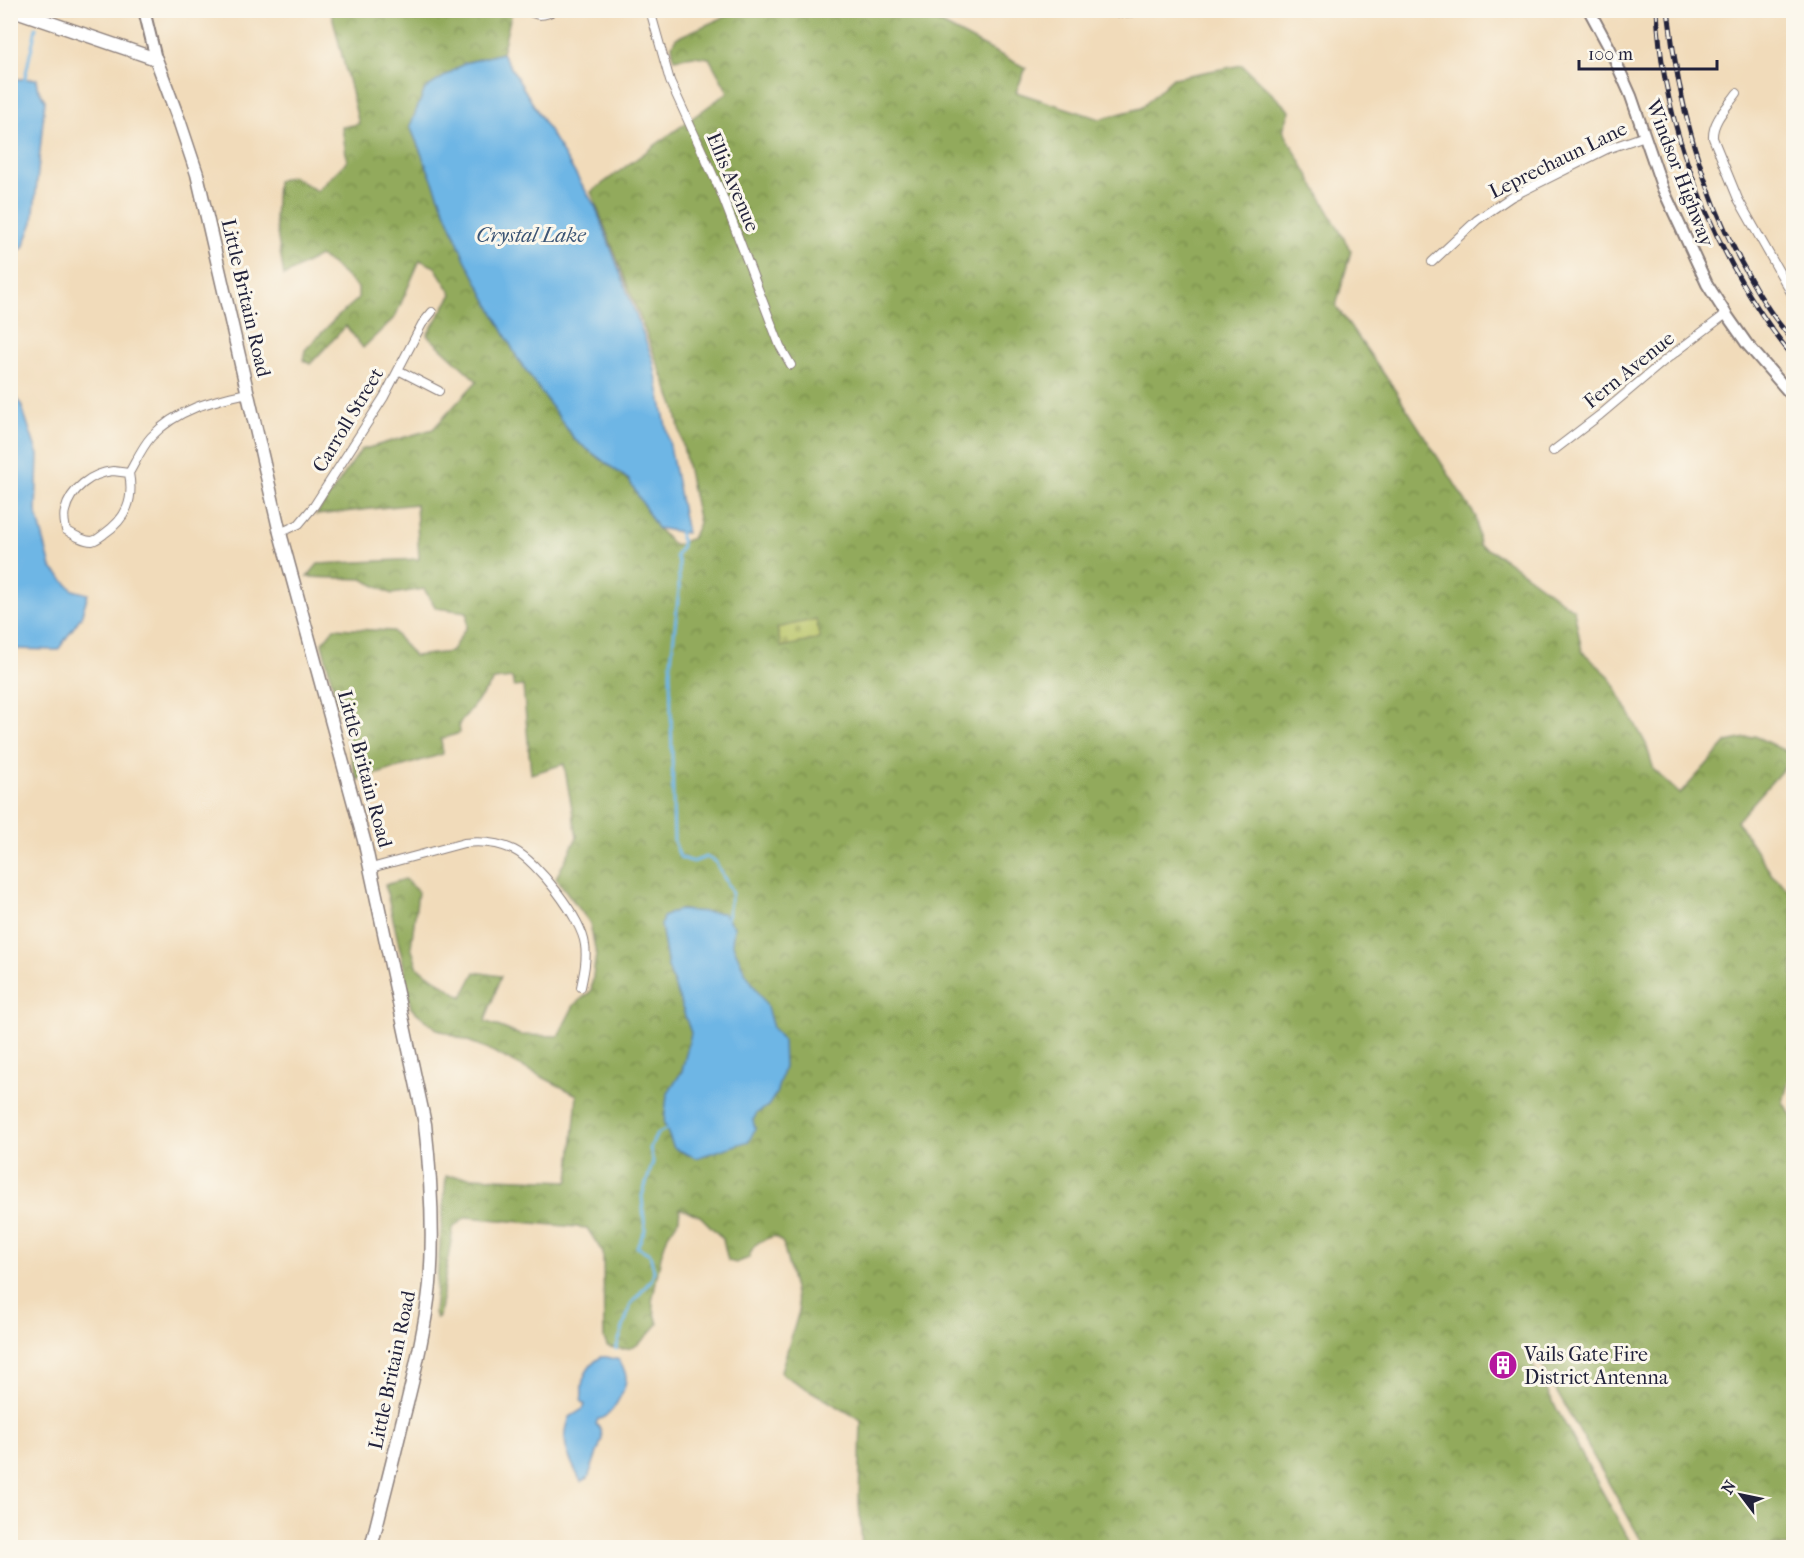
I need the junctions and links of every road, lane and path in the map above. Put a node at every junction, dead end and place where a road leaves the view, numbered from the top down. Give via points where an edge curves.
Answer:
1 (13, 10) edge
2 (144, 10) edge
3 (526, 10) edge
4 (555, 10) edge
5 (650, 10) edge
6 (1094, 10) edge
7 (1153, 10) edge
8 (1589, 10) edge
9 (156, 59) junction
10 (1737, 93) dead end
11 (1645, 136) junction
12 (1432, 262) dead end
13 (1794, 298) edge
14 (432, 312) dead end
15 (1726, 315) junction
16 (791, 365) dead end
17 (398, 370) junction
18 (439, 392) dead end
19 (247, 393) junction
20 (1794, 399) edge
21 (1553, 452) dead end
22 (129, 473) junction
23 (280, 533) junction
24 (371, 868) junction
25 (581, 987) dead end
26 (371, 1548) edge

1 - 9 main road
2 - 9 main road, Little Britain Road
3 - 4 street via 535,16
5 - 16 street, Ellis Avenue via 670,81 722,195 780,346
6 - 7 street
8 - 11 main road, Windsor Highway via 1611,49
9 - 19 main road, Little Britain Road via 197,174
10 - 13 street via 1717,122 1713,138 1738,199
11 - 12 street, Leprechaun Lane via 1606,149 1511,197 1477,220
11 - 15 main road, Windsor Highway via 1689,248
14 - 17 street, Carroll Street
15 - 20 main road, Windsor Highway
15 - 21 street, Fern Avenue
17 - 18 street
17 - 23 street, Carroll Street via 314,506 299,524
19 - 22 street via 184,411 150,439
19 - 23 main road, Little Britain Road
22 - 22 street via 130,498 120,521 96,540 89,541 66,530 64,514 78,488 102,472
23 - 24 main road, Little Britain Road
24 - 25 street via 478,841 515,850 534,865 581,929 586,962
24 - 26 main road, Little Britain Road via 425,1125 432,1231 424,1328

